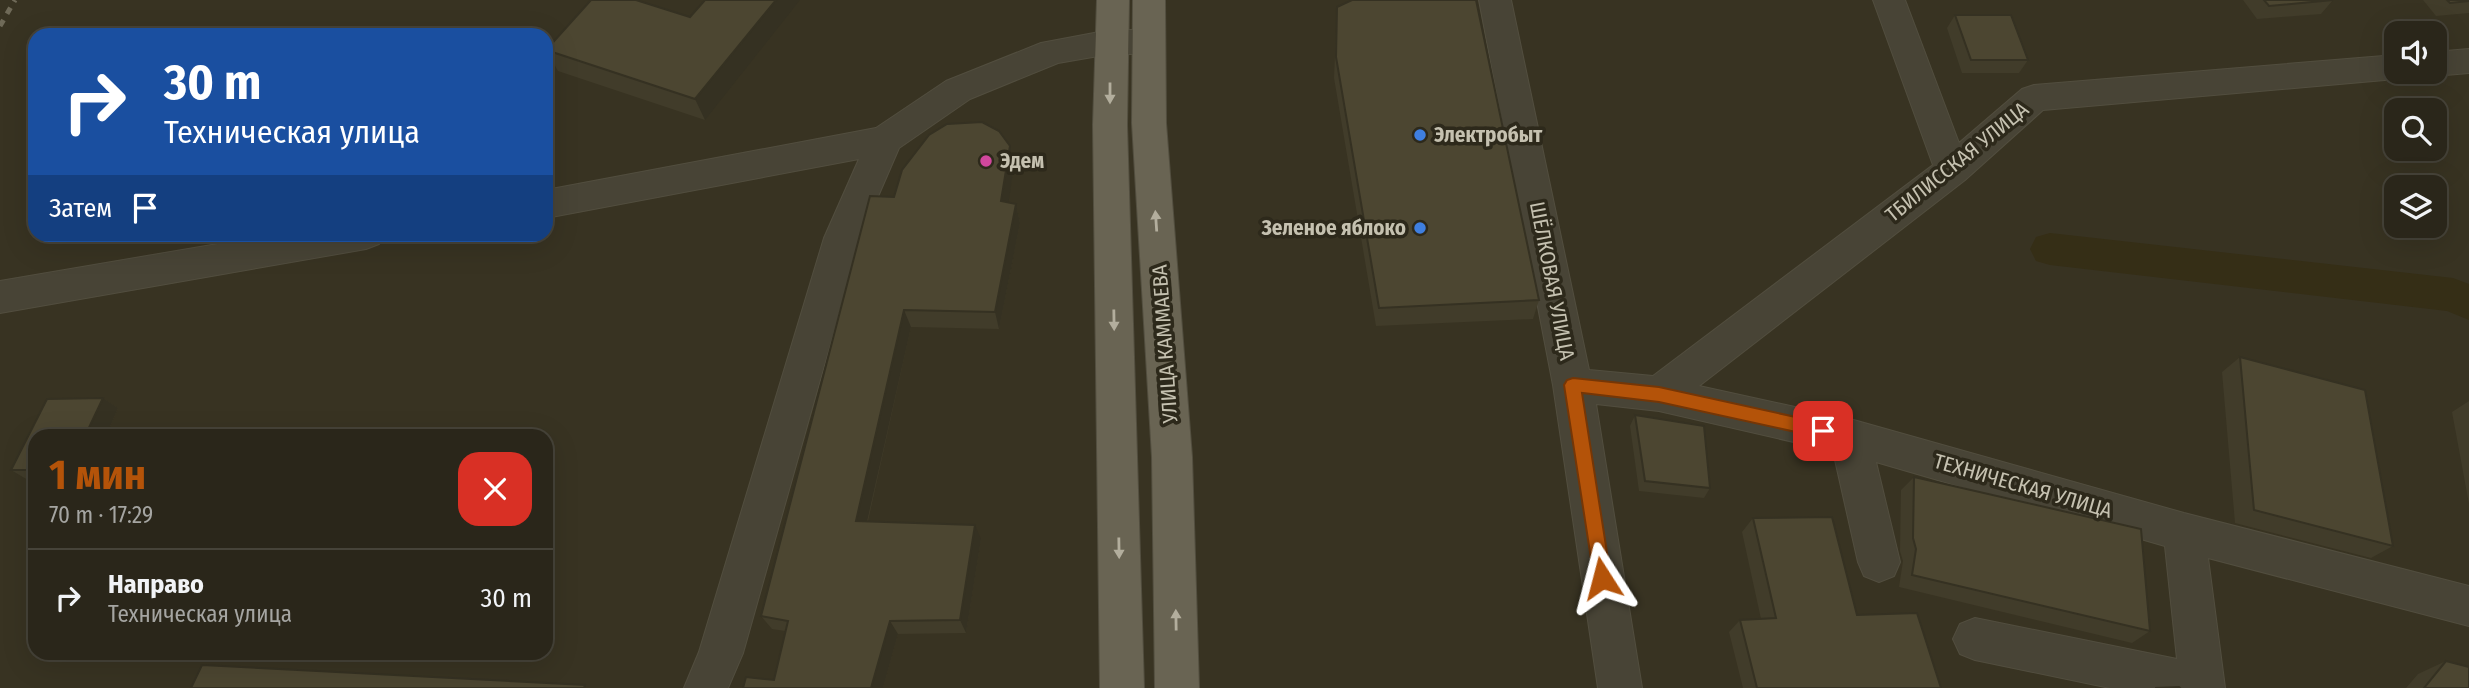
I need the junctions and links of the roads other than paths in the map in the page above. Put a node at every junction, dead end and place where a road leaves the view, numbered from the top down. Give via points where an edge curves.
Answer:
1 (1113, 0) edge
2 (1149, 0) edge
3 (1495, 0) edge
4 (1889, 0) edge
5 (1110, 42) junction
6 (1147, 42) junction
7 (2469, 61) edge
8 (2447, 63) edge
9 (2384, 68) edge
10 (885, 140) junction
11 (1952, 170) junction
12 (553, 203) edge
13 (320, 242) edge
14 (0, 297) edge
15 (1573, 385) junction
16 (1659, 394) junction
17 (1850, 437) junction
18 (2184, 533) junction
19 (1879, 562) dead end
20 (2469, 606) edge
21 (1975, 639) dead end
22 (2202, 686) edge
23 (706, 688) edge
24 (1122, 688) edge
25 (1178, 688) edge
26 (1619, 688) edge

1 - 5 main road
2 - 6 main road, УЛИЦА КАММАЕВА
3 - 15 street, ШЁЛКОВАЯ УЛИЦА
4 - 11 street
5 - 6 street
5 - 10 street via 1053,52 958,90
5 -> 24 main road
25 -> 6 main road, УЛИЦА КАММАЕВА via 1172,457
7 - 8 street
9 - 11 street, ТБИЛИССКАЯ УЛИЦА via 2034,99
10 - 12 street
10 - 23 street via 842,238 721,653
11 - 16 street, ТБИЛИССКАЯ УЛИЦА
13 - 14 street
15 - 16 street, ТЕХНИЧЕСКАЯ УЛИЦА
15 - 26 street, ШЁЛКОВАЯ УЛИЦА
16 - 17 street, ТЕХНИЧЕСКАЯ УЛИЦА
17 - 18 street, ТЕХНИЧЕСКАЯ УЛИЦА
17 - 19 street
18 - 20 street, ТЕХНИЧЕСКАЯ УЛИЦА
18 - 22 street
21 - 22 street

